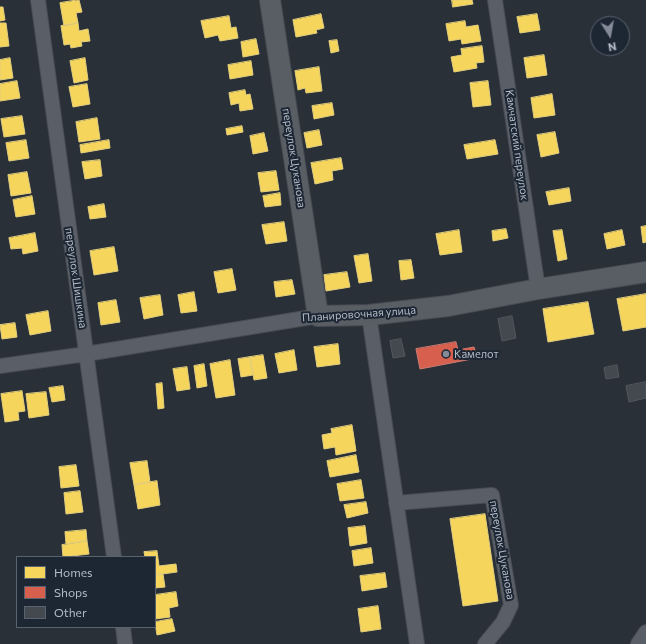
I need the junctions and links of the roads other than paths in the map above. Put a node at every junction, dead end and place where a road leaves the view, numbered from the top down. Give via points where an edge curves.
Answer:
1 (38, 0) edge
2 (270, 0) edge
3 (495, 0) edge
4 (646, 272) edge
5 (538, 289) junction
6 (368, 315) junction
7 (318, 316) junction
8 (86, 354) junction
9 (0, 366) edge
10 (396, 503) junction
11 (114, 556) edge
12 (123, 628) edge
13 (646, 632) edge
14 (125, 644) edge
15 (417, 644) edge
16 (486, 644) edge
17 (638, 644) edge

1 - 8 street, переулок Шишкина
2 - 7 main road, переулок Цуканова
3 - 5 street, Камчатский переулок
4 - 5 main road, Планировочная улица
5 - 6 main road, Планировочная улица via 448,306
6 - 7 main road, Планировочная улица
6 - 10 street
7 - 8 street, Планировочная улица
8 - 9 street, Планировочная улица
8 - 11 street, переулок Шишкина
10 - 15 street
10 - 16 street, переулок Цуканова via 492,495 512,605
12 - 14 street
13 - 17 street

